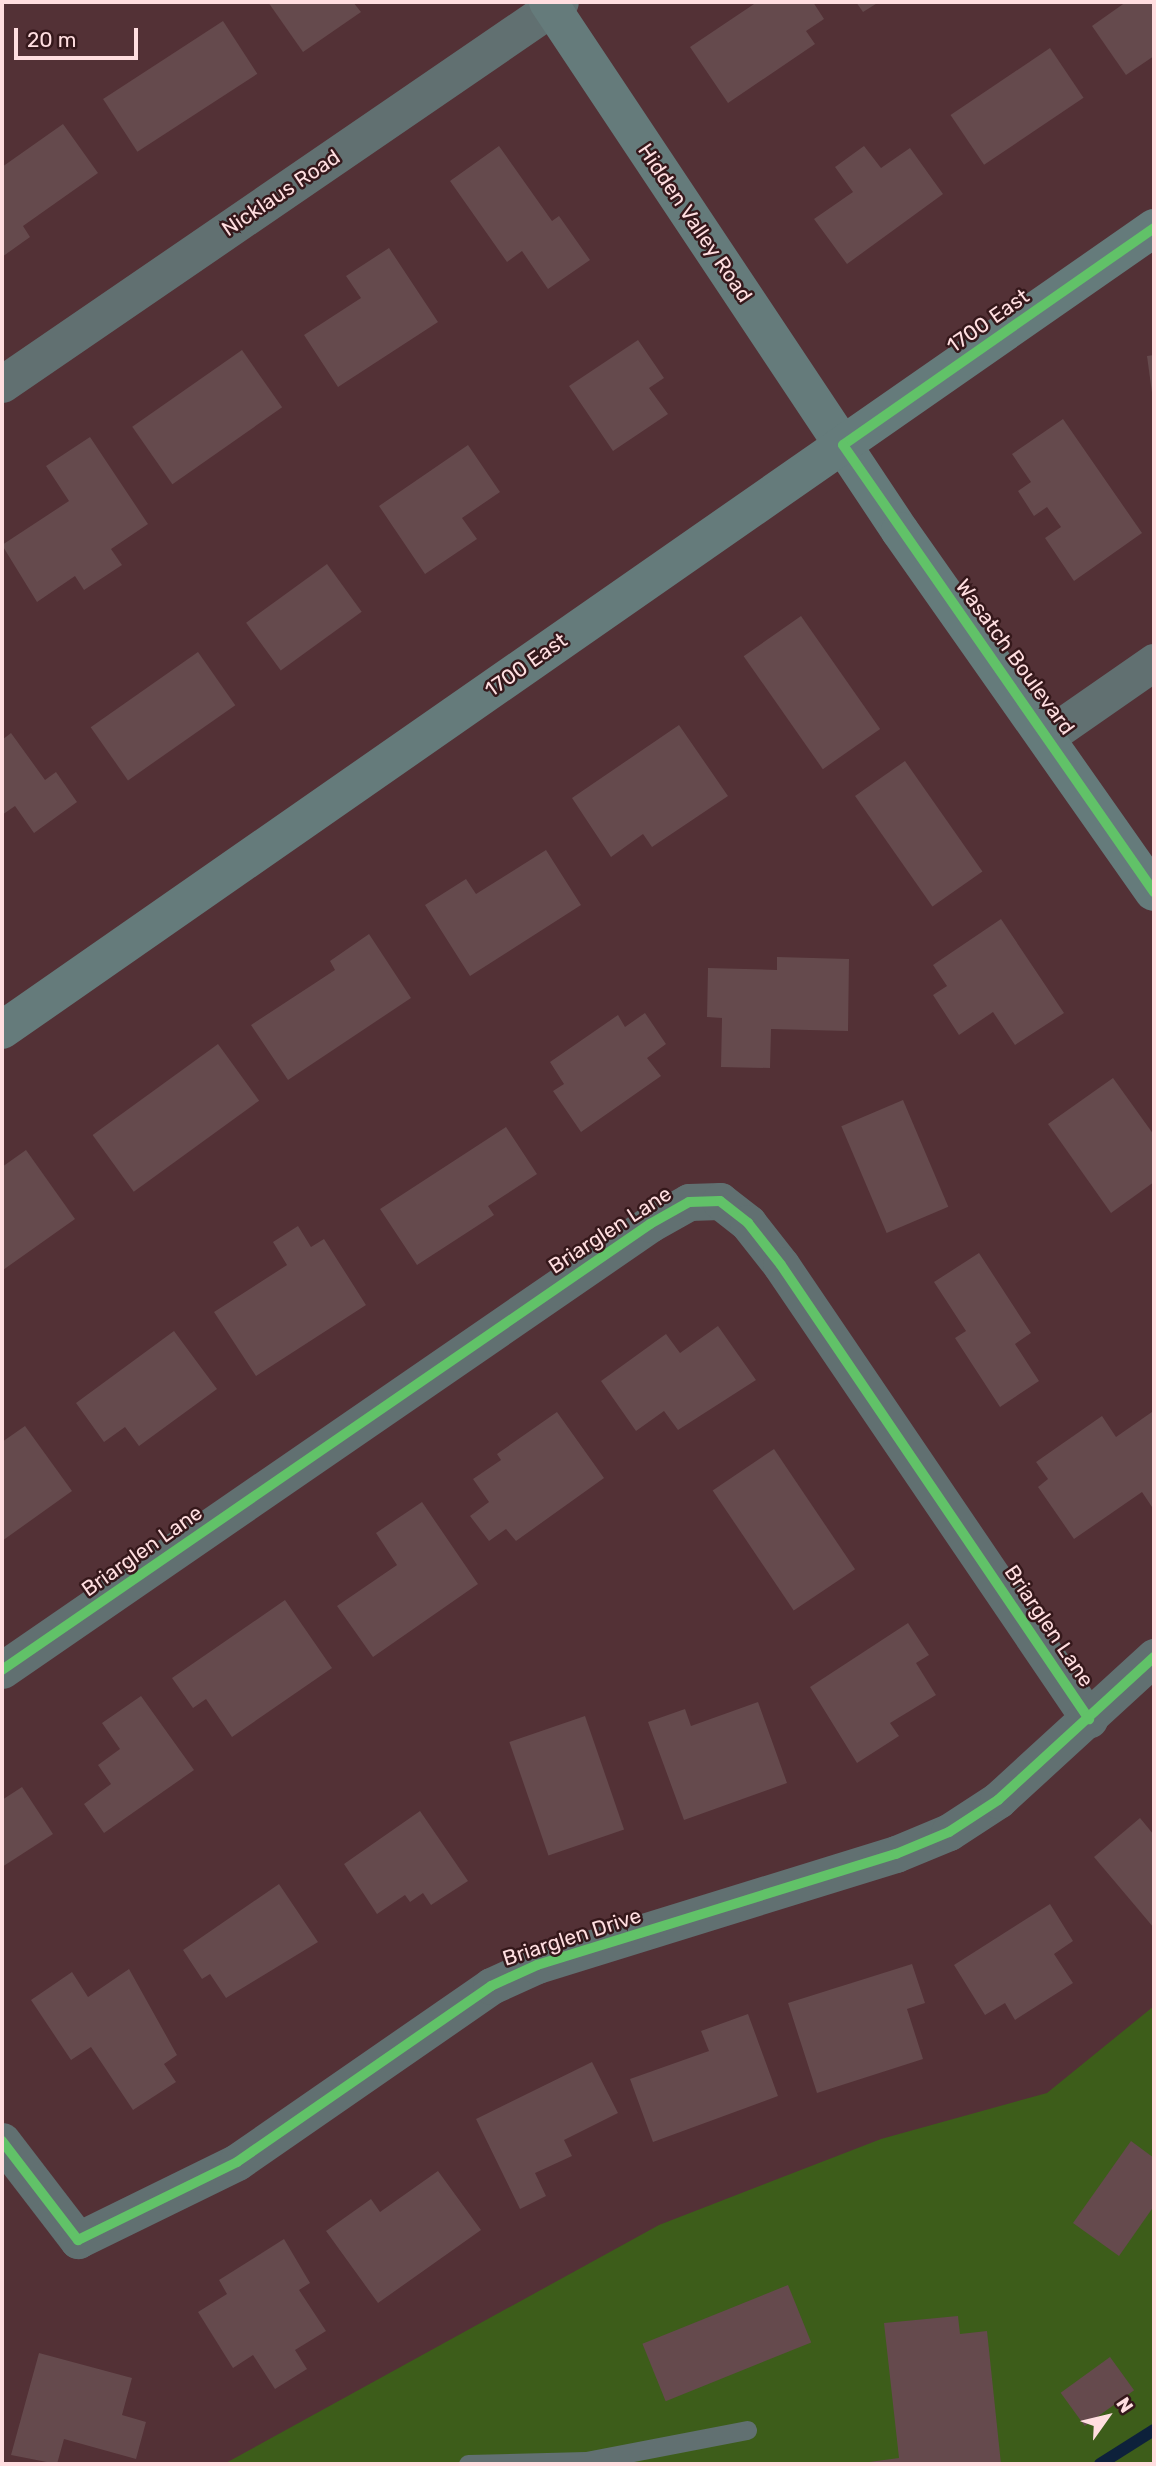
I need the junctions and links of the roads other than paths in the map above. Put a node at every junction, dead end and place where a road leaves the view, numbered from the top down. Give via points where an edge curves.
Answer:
1 (553, 4) edge
2 (1154, 228) edge
3 (2, 384) edge
4 (843, 445) junction
5 (1154, 662) edge
6 (1049, 735) junction
7 (1154, 892) edge
8 (2, 1030) edge
9 (1154, 1657) edge
10 (2, 1670) edge
11 (1089, 1719) junction
12 (2, 2141) edge
13 (747, 2430) dead end
14 (468, 2464) edge

1 - 3 street, Nicklaus Road
1 - 4 main road, Hidden Valley Road
2 - 4 main road, 1700 East
4 - 6 main road, Wasatch Boulevard
4 - 8 main road, 1700 East
5 - 6 street
6 - 7 main road, Wasatch Boulevard
9 - 11 street, Briarglen Drive
10 - 11 street, Briarglen Lane via 650,1223 689,1202 720,1201 748,1223 781,1265
11 - 12 street, Briarglen Drive via 998,1800 949,1832 896,1854 537,1965 491,1986 237,2162 78,2239
13 - 14 lane via 586,2461

